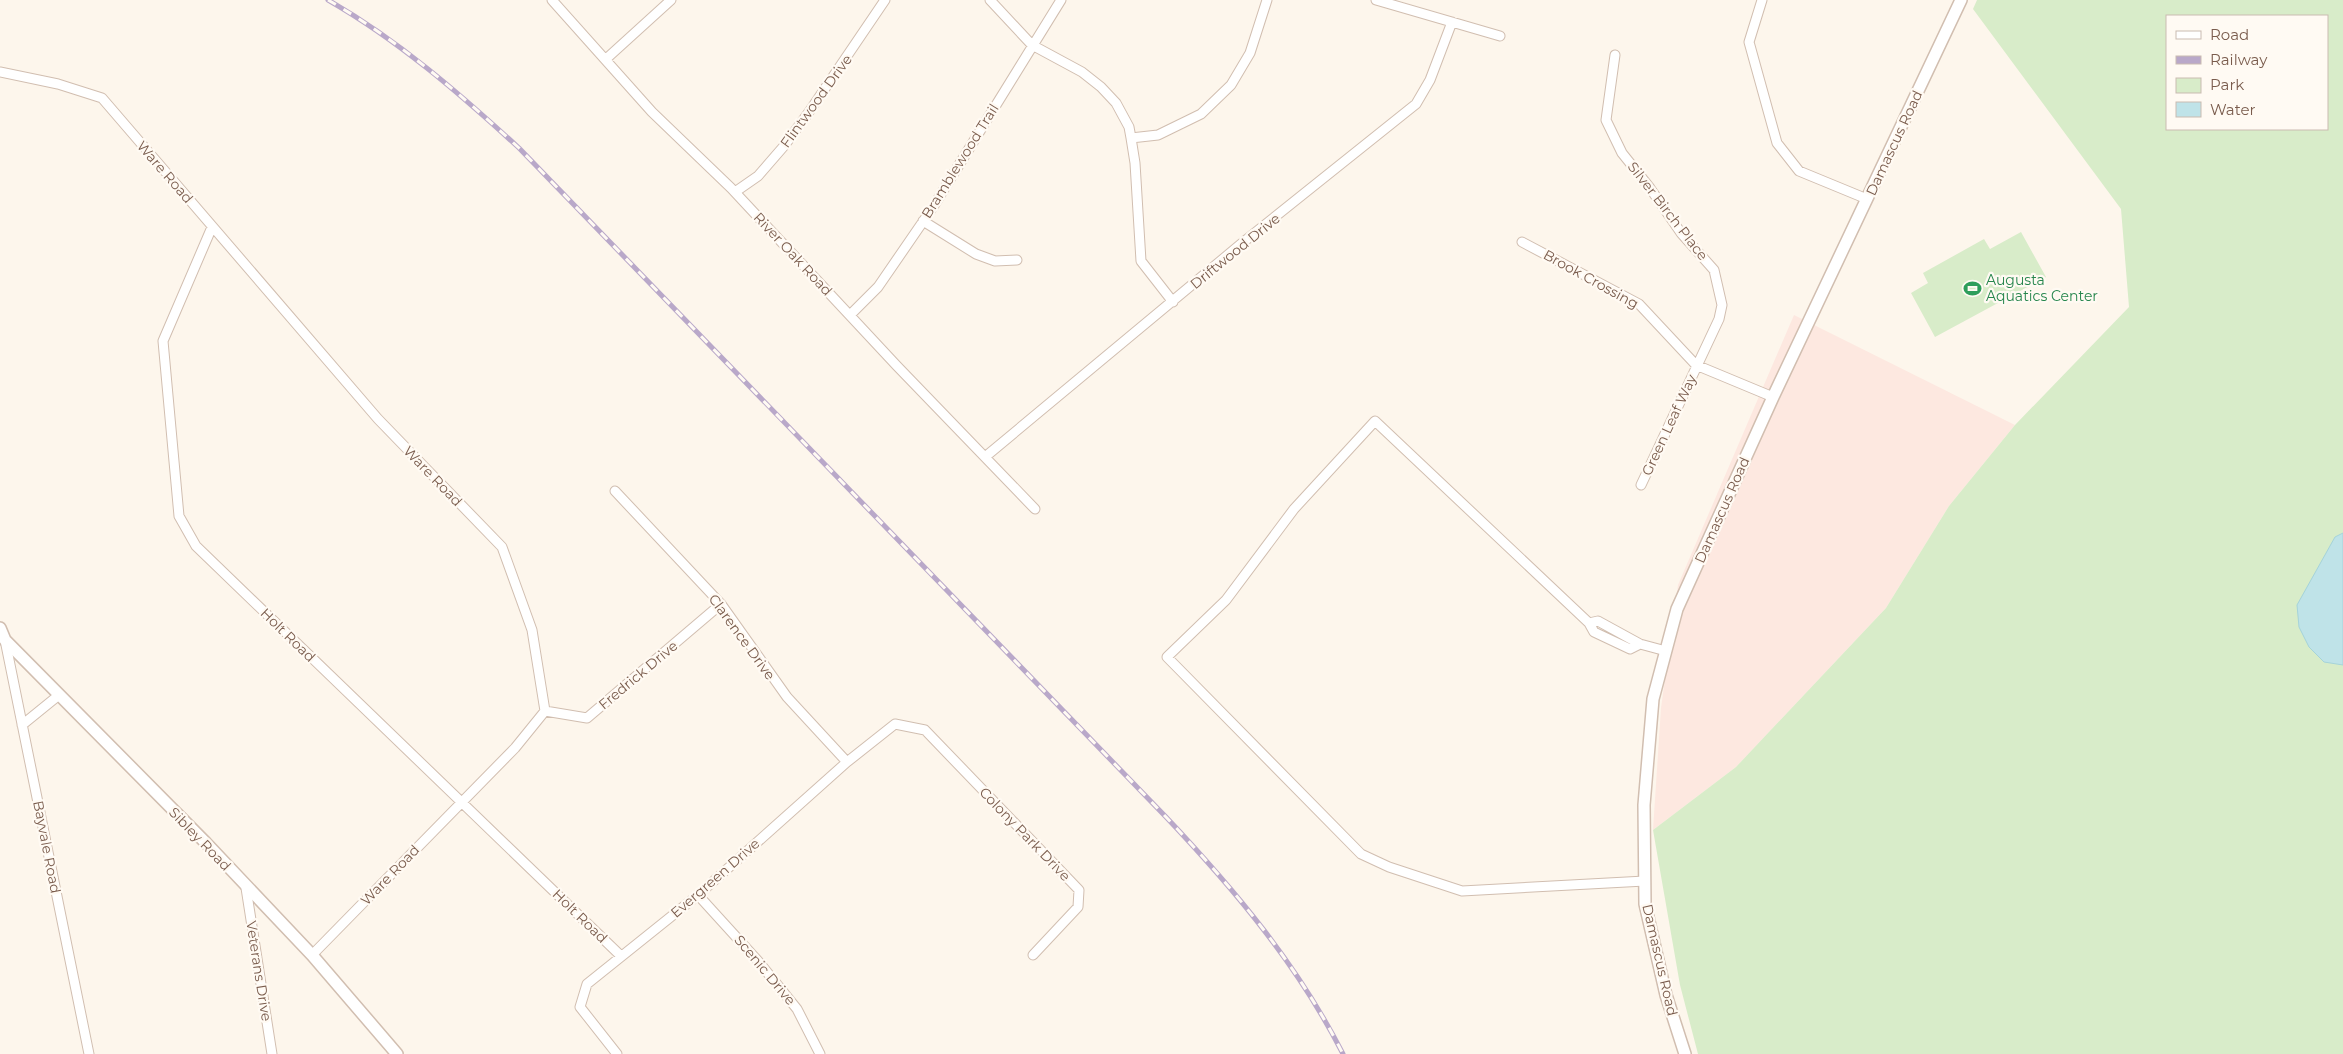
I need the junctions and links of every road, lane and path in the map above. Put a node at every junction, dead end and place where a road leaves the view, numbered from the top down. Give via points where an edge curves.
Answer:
1 (552, 0) edge
2 (671, 0) edge
3 (885, 0) edge
4 (990, 0) edge
5 (1061, 0) edge
6 (1267, 0) edge
7 (1376, 0) edge
8 (1762, 0) edge
9 (1961, 0) edge
10 (1452, 22) junction
11 (1500, 36) dead end
12 (1032, 45) junction
13 (1615, 55) dead end
14 (606, 59) junction
15 (0, 72) edge
16 (1131, 138) junction
17 (735, 192) junction
18 (1867, 199) junction
19 (923, 221) junction
20 (212, 227) junction
21 (1522, 242) dead end
22 (1017, 260) dead end
23 (1173, 302) junction
24 (850, 315) junction
25 (1696, 365) junction
26 (1773, 397) junction
27 (985, 457) junction
28 (1641, 485) dead end
29 (615, 491) dead end
30 (1034, 509) dead end
31 (721, 604) junction
32 (0, 628) edge
33 (5, 640) junction
34 (1666, 651) junction
35 (59, 694) junction
36 (545, 710) junction
37 (22, 725) junction
38 (909, 725) joint
39 (847, 762) junction
40 (462, 802) junction
41 (1645, 881) junction
42 (246, 888) junction
43 (698, 895) junction
44 (1033, 955) dead end
45 (312, 956) junction
46 (621, 956) junction
47 (89, 1054) edge
48 (272, 1054) edge
49 (397, 1054) edge
50 (617, 1054) edge
51 (820, 1054) edge
52 (1685, 1054) edge

1 - 14 street, River Oak Road
2 - 14 street
3 - 17 street, Flintwood Drive via 784,146 758,176
4 - 12 street
5 - 12 street, Bramblewood Trail
6 - 16 street via 1250,53 1231,84 1201,114 1158,135
7 - 10 street
8 - 18 street via 1749,42 1777,143 1799,171
9 - 18 street, Damascus Road
10 - 11 street
10 - 23 street, Driftwood Drive via 1430,80 1416,104
12 - 16 street via 1082,72 1101,87 1116,103
12 - 19 street, Bramblewood Trail
13 - 25 street, Silver Birch Place via 1606,120 1622,153 1681,233 1714,270 1722,305 1719,319
14 - 17 street, River Oak Road via 652,112
15 - 20 street, Ware Road via 58,84 102,98
16 - 23 street via 1141,261
17 - 24 street, River Oak Road
18 - 26 street, Damascus Road
19 - 22 street via 976,254 995,261
19 - 24 street, Bramblewood Trail via 878,287
20 - 36 street, Ware Road via 378,419 502,547 532,630
20 - 40 street, Holt Road via 163,341 180,516 196,546
21 - 25 street, Brook Crossing via 1639,304
23 - 27 street, Driftwood Drive
24 - 27 street, River Oak Road
25 - 26 street
25 - 28 street, Green Leaf Way
26 - 34 street, Damascus Road via 1677,609
27 - 30 street, River Oak Road
29 - 31 street, Clarence Drive
31 - 36 street, Fredrick Drive via 587,718
31 - 39 street, Clarence Drive via 786,697
32 - 33 street, Sibley Road
33 - 35 street, Sibley Road
33 - 37 street, Bayvale Road
34 - 41 street, Damascus Road via 1653,699 1644,805
34 - 41 street via 1640,644 1598,621 1590,623 1375,421 1294,509 1226,600 1167,657 1361,854 1382,864 1462,891
35 - 37 street
35 - 42 street, Sibley Road
36 - 40 street, Ware Road via 515,748
37 - 47 street, Bayvale Road
38 - 39 street, Evergreen Drive via 895,724
38 - 44 street, Colony Park Drive via 925,730 1079,890 1078,907
39 - 43 street, Evergreen Drive
40 - 45 street, Ware Road
40 - 46 street, Holt Road
41 - 52 street, Damascus Road via 1645,904 1666,995
42 - 45 street, Sibley Road
42 - 48 street, Veterans Drive
43 - 46 street, Evergreen Drive
43 - 51 street, Scenic Drive via 797,1009
45 - 49 street, Sibley Road
46 - 50 street, Evergreen Drive via 587,984 580,1007

